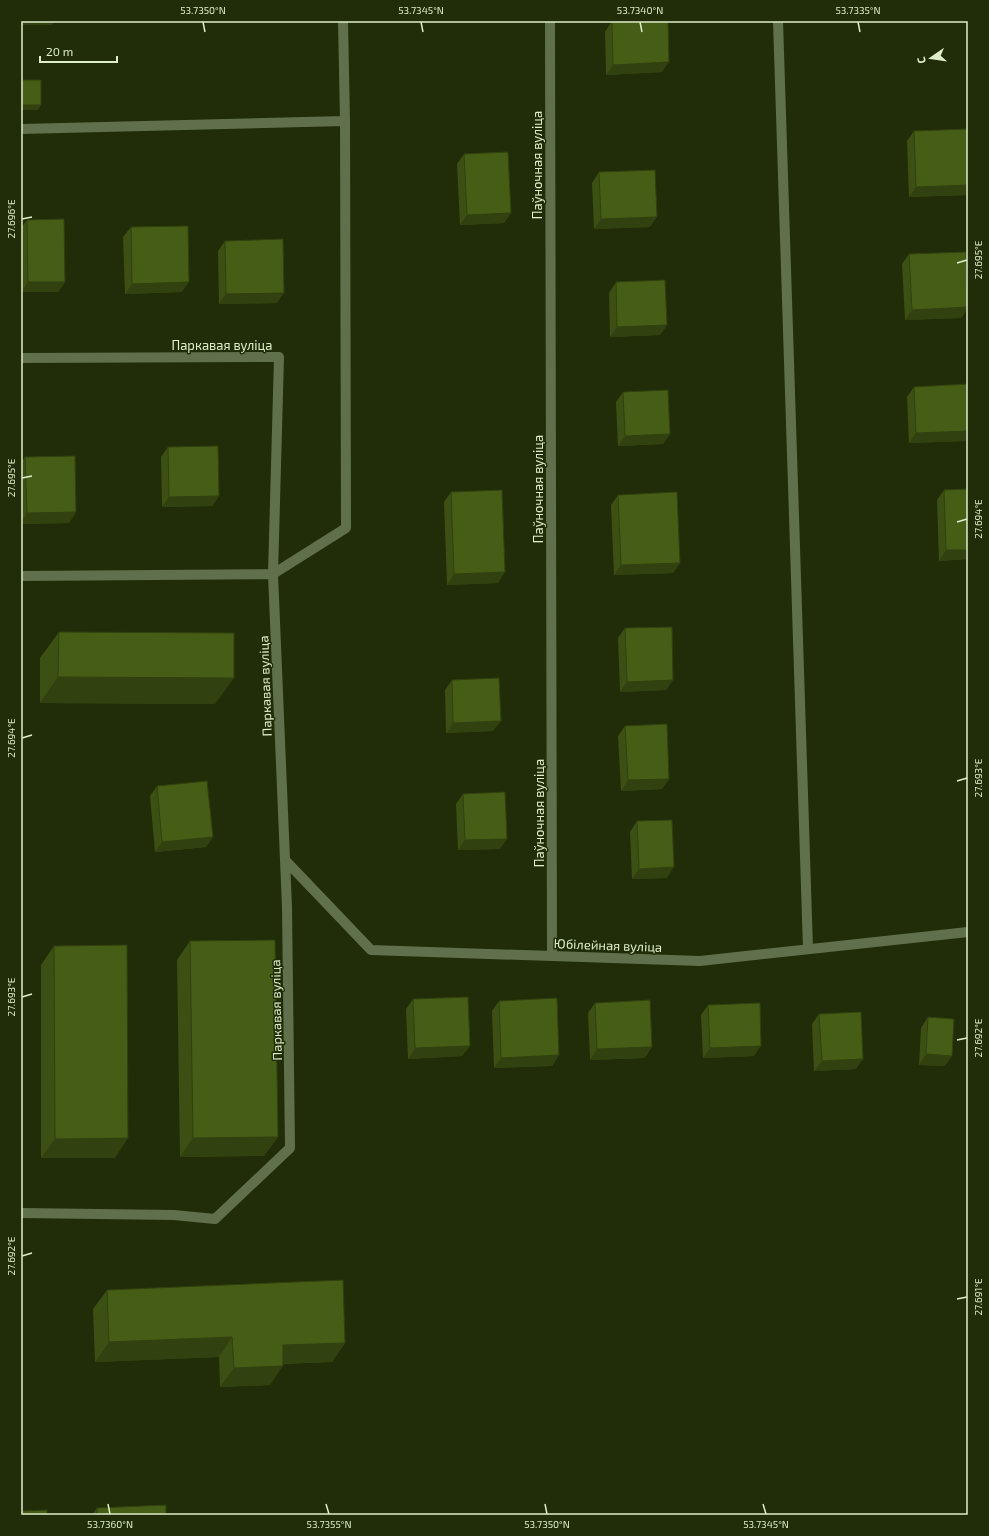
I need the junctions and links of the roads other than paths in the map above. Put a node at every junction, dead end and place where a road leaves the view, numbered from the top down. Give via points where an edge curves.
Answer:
1 (343, 21) edge
2 (550, 21) edge
3 (778, 21) edge
4 (345, 121) junction
5 (21, 129) edge
6 (21, 358) edge
7 (273, 574) junction
8 (21, 576) edge
9 (286, 860) junction
10 (968, 932) edge
11 (808, 949) junction
12 (552, 956) junction
13 (21, 1213) edge

1 - 4 street
2 - 12 street, Паўночная вуліца
3 - 11 street
4 - 5 street
4 - 7 street via 346,528
6 - 7 street, Паркавая вуліца via 279,358
7 - 8 street
7 - 9 street, Паркавая вуліца
9 - 12 street, Юбілейная вуліца via 370,950
9 - 13 street, Паркавая вуліца via 290,1148 215,1219
10 - 11 street, Юбілейная вуліца
11 - 12 street, Юбілейная вуліца via 700,961

